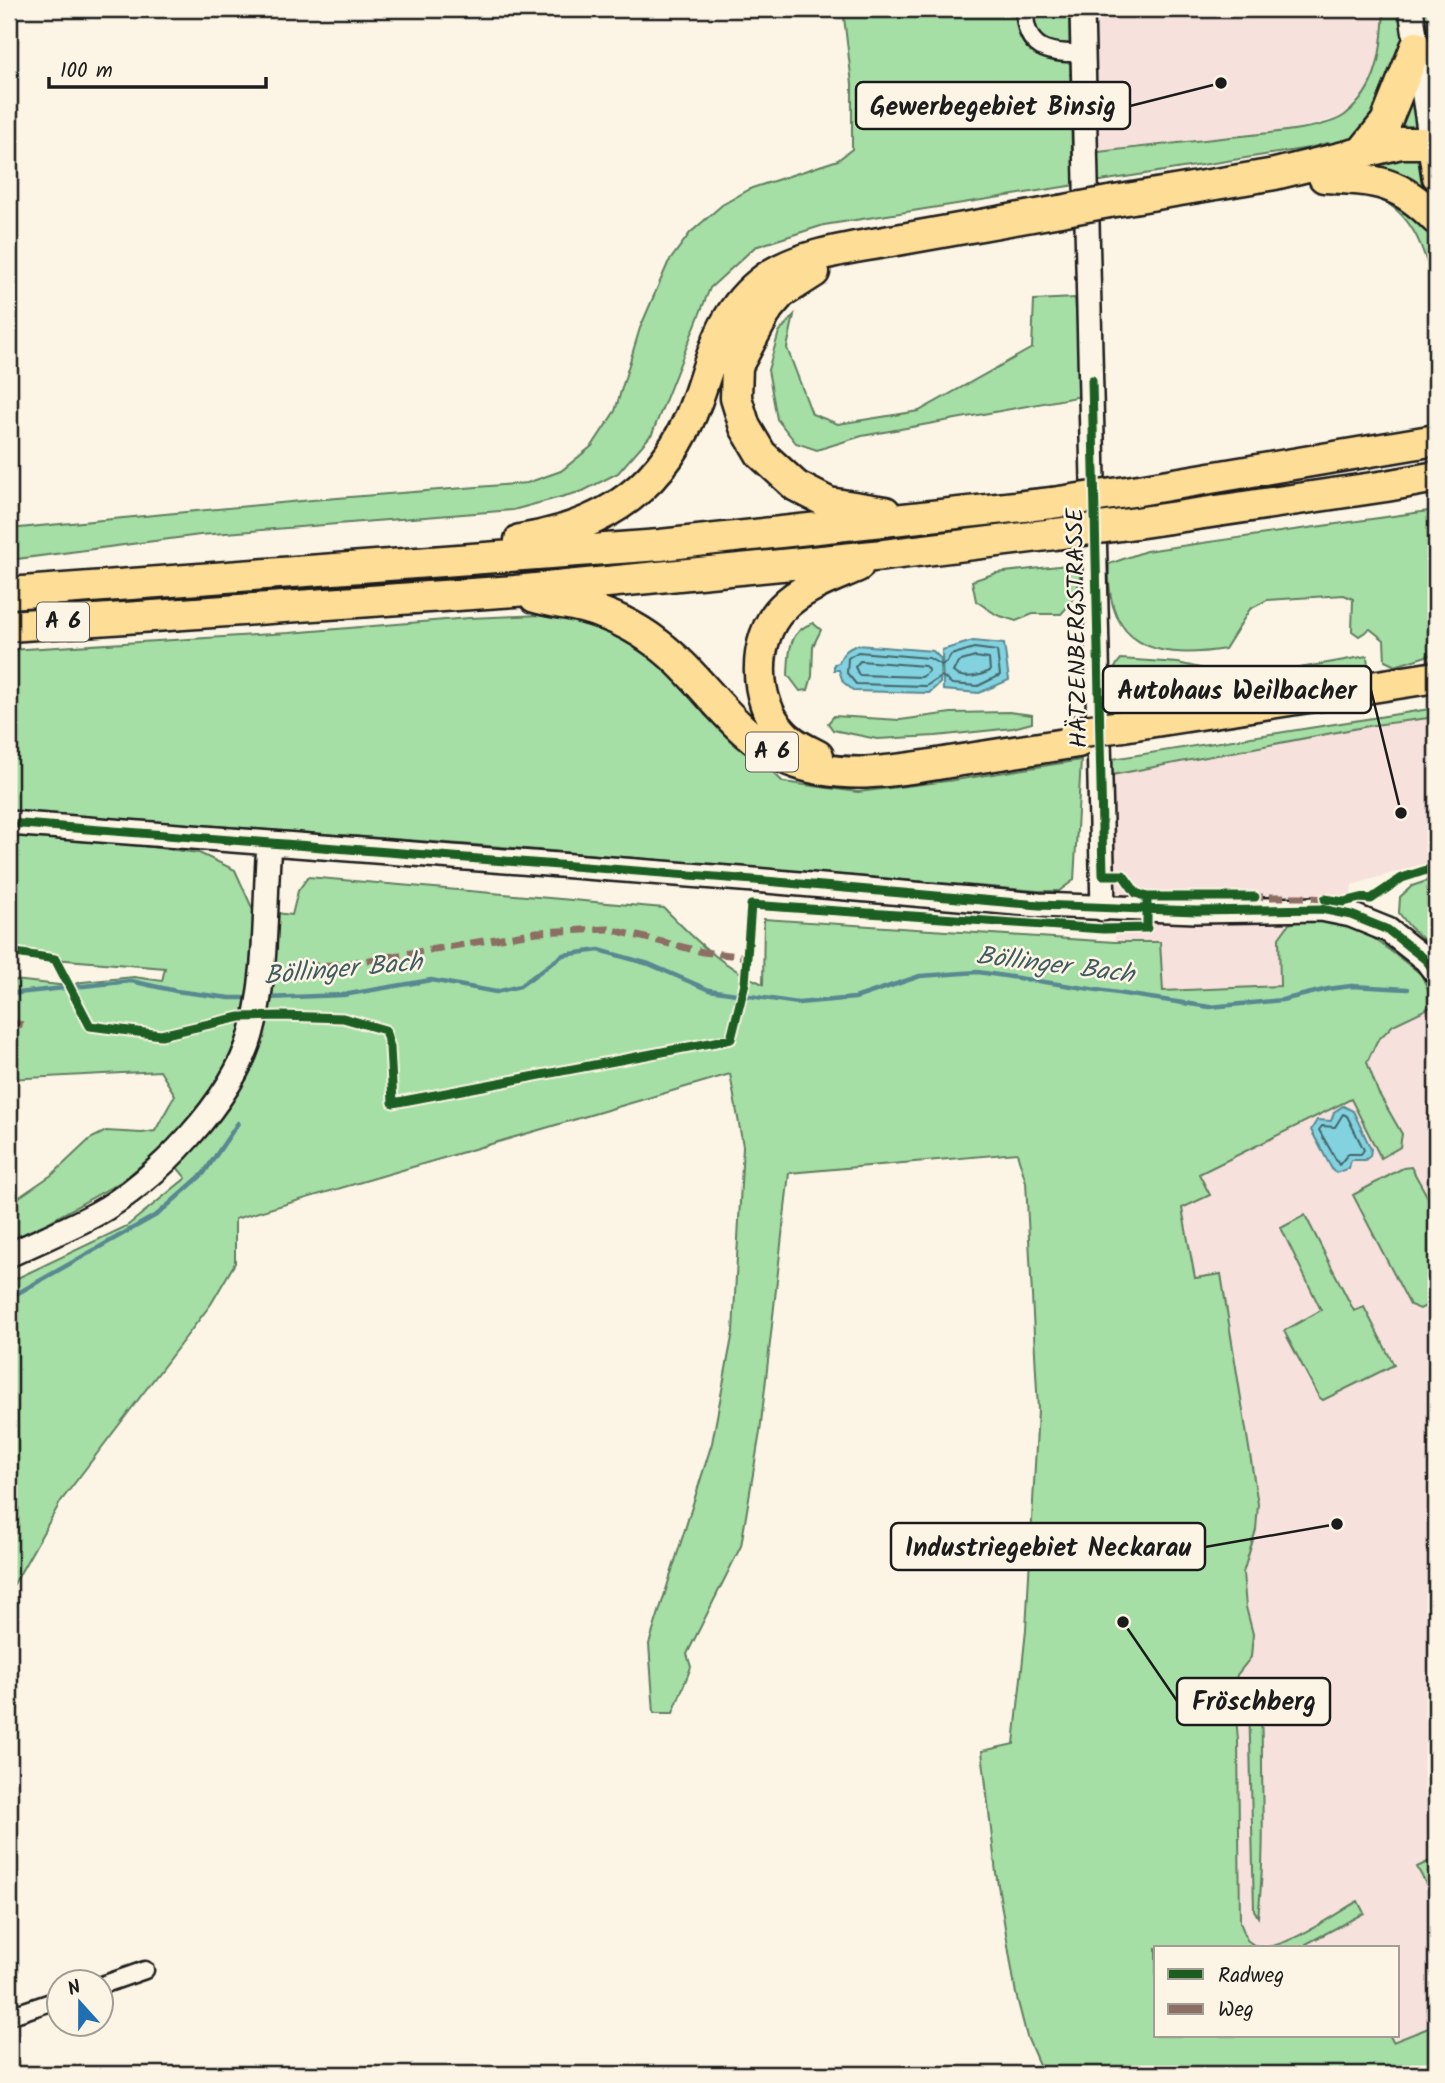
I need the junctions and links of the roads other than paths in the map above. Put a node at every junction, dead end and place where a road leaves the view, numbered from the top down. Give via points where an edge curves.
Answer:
1 (1025, 9) edge
2 (1082, 9) edge
3 (1411, 9) edge
4 (1416, 47) junction
5 (1083, 53) junction
6 (1362, 152) junction
7 (1433, 159) edge
8 (1324, 177) junction
9 (1110, 206) junction
10 (1060, 216) junction
11 (1436, 219) edge
12 (1436, 440) edge
13 (1436, 477) edge
14 (923, 518) junction
15 (884, 555) junction
16 (431, 563) junction
17 (515, 591) junction
18 (9, 593) edge
19 (9, 626) edge
20 (1436, 677) edge
21 (1436, 689) edge
22 (1123, 731) junction
23 (1076, 737) junction
24 (9, 823) edge
25 (269, 844) junction
26 (1103, 909) junction
27 (1436, 973) edge
28 (9, 1255) edge
29 (145, 1970) dead end
30 (116, 1980) edge
31 (46, 2004) edge
32 (9, 2016) edge

1 - 5 street via 1025,27 1037,45 1056,54
2 - 5 street, HÄTZENBERGSTRASSE
3 - 4 street
4 - 6 highway via 1386,122
4 - 7 street
5 - 26 street, HÄTZENBERGSTRASSE
6 - 7 highway via 1401,143
6 - 9 highway
7 - 8 highway
8 - 9 highway via 1222,195
8 - 11 highway via 1390,185 1417,200
9 - 10 highway, bridge
10 - 14 highway via 879,252 817,271 781,293 768,308 737,366 736,398 745,427 761,454 796,486 829,503
10 - 16 highway via 845,250 768,276 728,317 676,446 635,494 574,528
12 - 14 highway, A 6, bridge via 1133,491
13 - 15 highway, A 6, bridge via 1136,523
14 - 16 highway, A 6
15 - 17 highway, A 6
15 - 23 highway via 798,595 771,624 759,672 773,721 794,743 818,756 853,762
16 - 18 highway, A 6
17 - 19 highway, A 6
17 - 23 highway, A 6 via 582,607 636,629 677,660 757,742 817,769 891,771
20 - 22 highway
21 - 22 highway
22 - 23 highway, bridge
24 - 25 street
25 - 26 street
25 - 28 street via 261,984 250,1037 224,1089 206,1117 155,1170 98,1213
26 - 27 street via 1321,909 1373,922 1402,939
29 - 30 street
31 - 32 street

